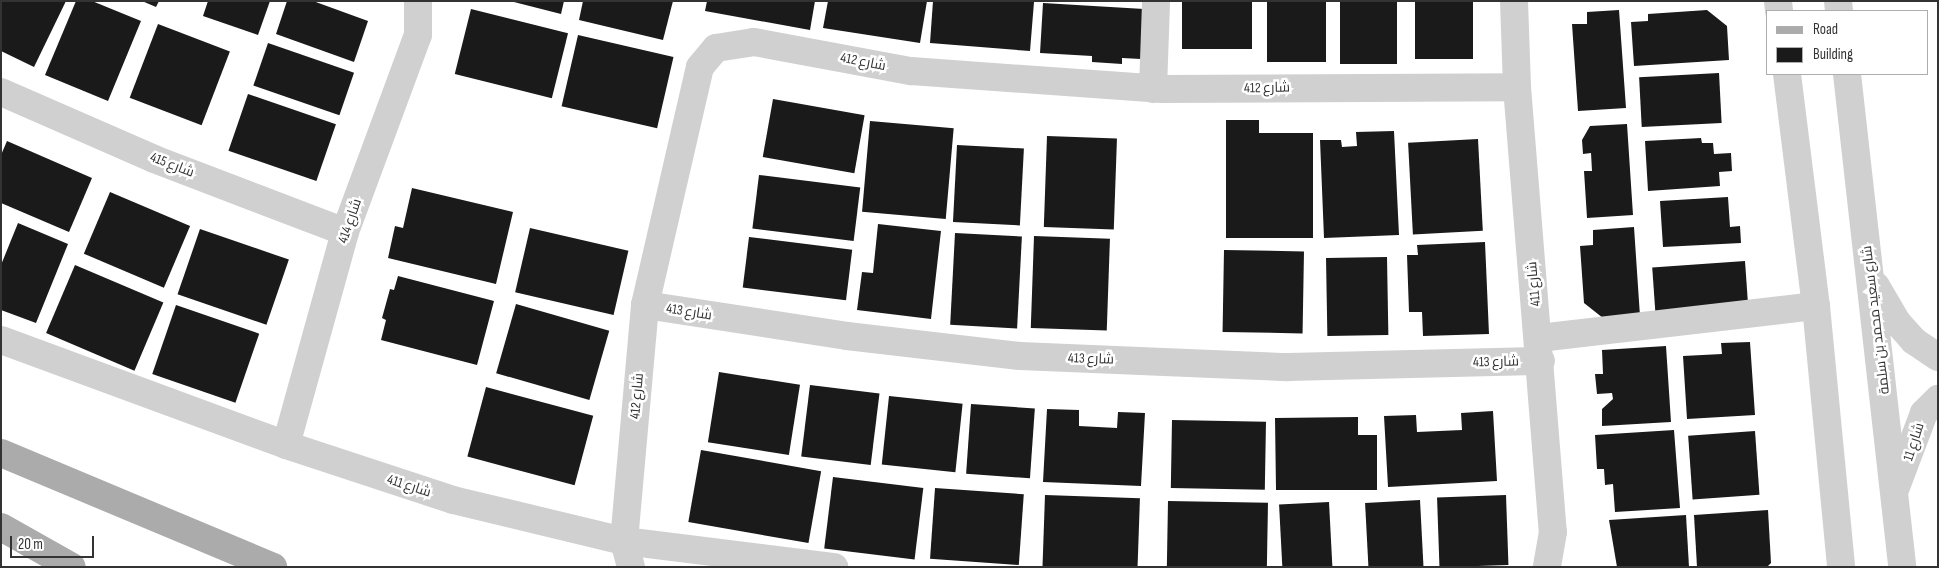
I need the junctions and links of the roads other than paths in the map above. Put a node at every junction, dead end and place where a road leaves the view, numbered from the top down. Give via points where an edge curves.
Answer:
1 (418, 1) edge
2 (1156, 1) edge
3 (1514, 1) edge
4 (1787, 75) edge
5 (1847, 75) edge
6 (1517, 87) junction
7 (1154, 88) junction
8 (1, 92) edge
9 (345, 232) junction
10 (1871, 278) junction
11 (645, 305) junction
12 (1816, 306) junction
13 (1, 340) edge
14 (1540, 349) junction
15 (1938, 357) edge
16 (1938, 399) edge
17 (286, 445) junction
18 (1, 453) edge
19 (1895, 489) junction
20 (1, 527) edge
21 (627, 554) edge
22 (72, 567) edge
23 (274, 567) edge
24 (834, 567) edge
25 (1547, 567) edge
26 (1842, 567) edge
27 (1902, 567) edge

1 - 9 street, شارع 414 via 418,35
2 - 7 street
3 - 6 street, شارع 411
4 - 12 street
5 - 10 street, شارع سعيد محمد بن سلمة
6 - 7 street, شارع 412
6 - 14 street, شارع 411
7 - 11 street, شارع 412 via 910,71 754,42 716,48 700,67
8 - 9 street, شارع 415 via 154,159
9 - 17 street, شارع 414
10 - 15 street via 1897,322 1914,341
10 - 19 street, شارع سعيد محمد بن سلمة
11 - 14 street, شارع 413 via 847,336 1020,356 1288,367
11 - 21 street, شارع 412
12 - 14 street, شارع 413
12 - 26 street
13 - 17 street, شارع 411
14 - 25 street, شارع 411 via 1553,532
16 - 19 street, شارع 11 via 1924,412
17 - 21 street, شارع 411
18 - 23 main road
19 - 27 street, شارع سعيد محمد بن سلمة
20 - 22 main road
21 - 24 street, شارع 411

